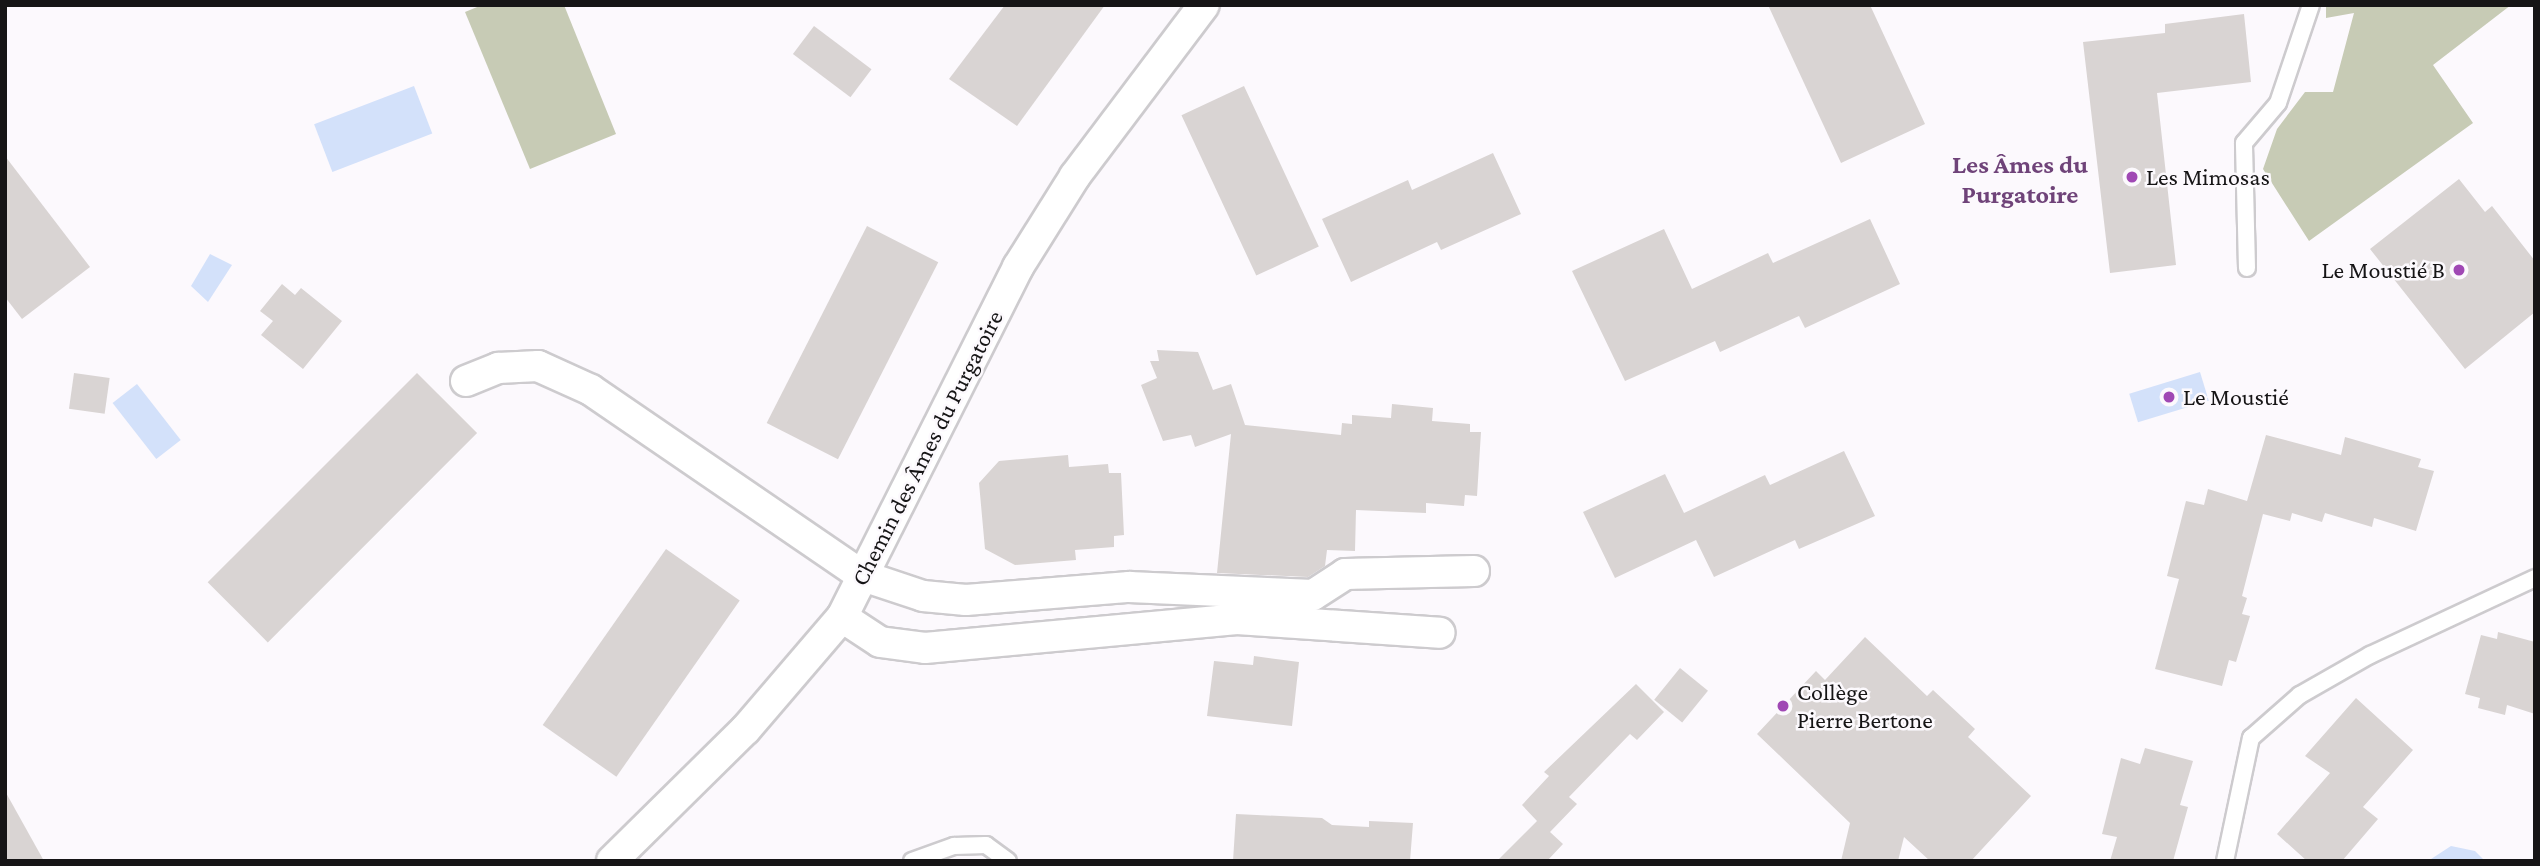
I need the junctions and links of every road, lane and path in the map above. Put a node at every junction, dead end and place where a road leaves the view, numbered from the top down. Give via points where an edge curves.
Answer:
1 (1204, 5) edge
2 (2311, 5) edge
3 (2247, 268) dead end
4 (466, 381) dead end
5 (1474, 571) dead end
6 (863, 576) junction
7 (2535, 578) edge
8 (842, 618) junction
9 (1440, 633) dead end
10 (612, 861) edge
11 (912, 861) edge
12 (1008, 861) edge
13 (2225, 861) edge

1 - 6 street, Chemin des Âmes du Purgatoire via 1075,176 1018,267
2 - 3 lane via 2278,103 2244,143
4 - 6 street via 498,368 538,366 591,390
5 - 6 street via 1345,574 1313,595 1129,587 966,600 923,596
6 - 8 street, Chemin des Âmes du Purgatoire
7 - 13 lane via 2370,654 2300,695 2251,738
8 - 9 street via 880,642 925,648 1237,619
8 - 10 street, Chemin des Âmes du Purgatoire via 745,730
11 - 12 lane via 954,846 986,845

